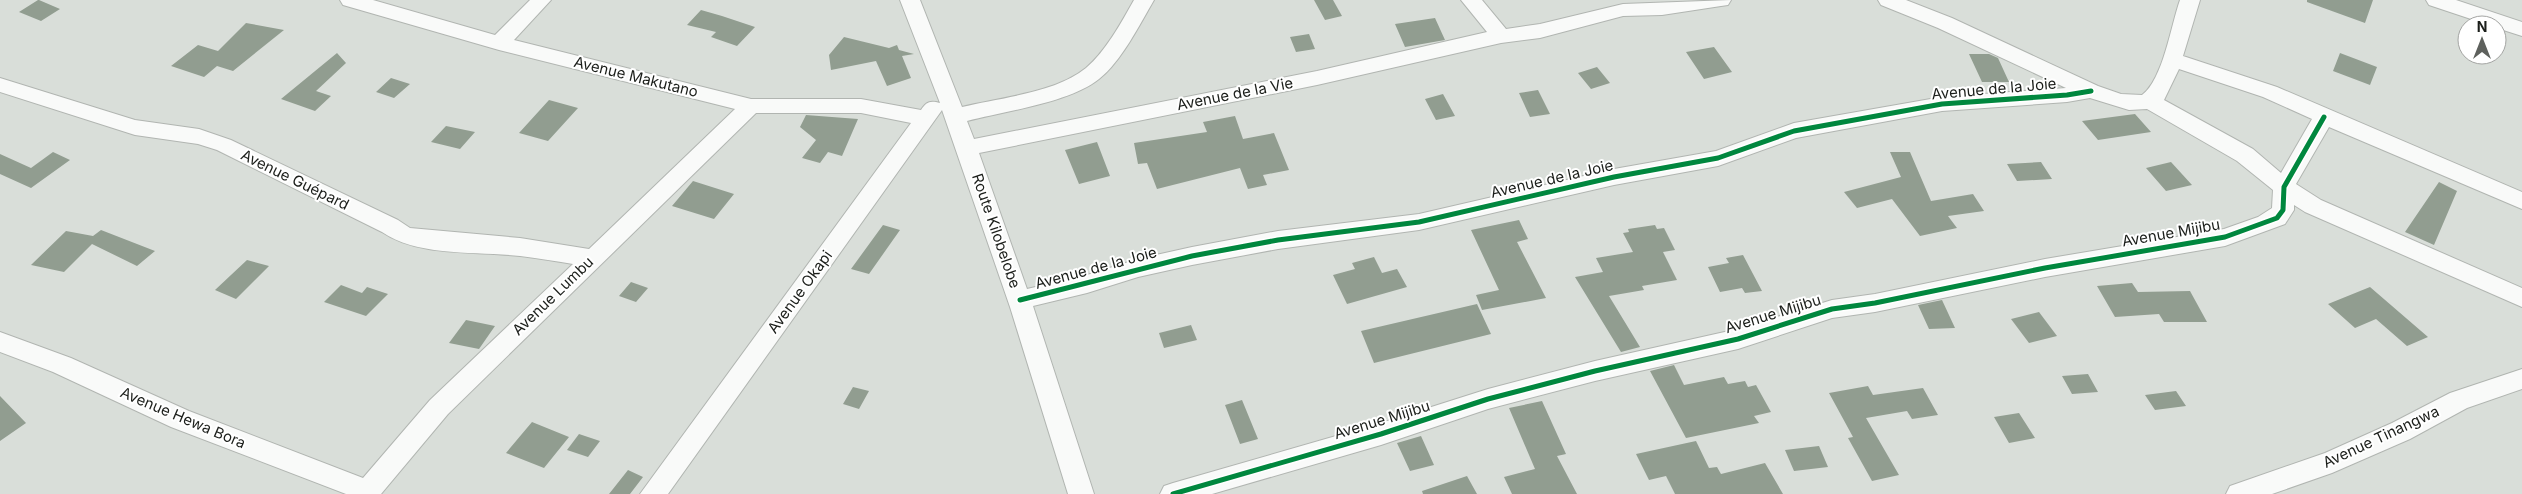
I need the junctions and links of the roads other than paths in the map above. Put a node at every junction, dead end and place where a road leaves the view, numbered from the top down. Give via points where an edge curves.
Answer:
1 (350, 0) edge
2 (542, 0) edge
3 (910, 0) edge
4 (1144, 0) edge
5 (1471, 0) edge
6 (1721, 0) edge
7 (1888, 0) edge
8 (2190, 0) edge
9 (2436, 0) edge
10 (2522, 29) edge
11 (1501, 36) junction
12 (499, 43) junction
13 (2172, 60) junction
14 (0, 85) edge
15 (947, 90) junction
16 (2091, 91) junction
17 (2149, 101) junction
18 (752, 106) junction
19 (956, 116) junction
20 (2324, 117) junction
21 (926, 118) junction
22 (968, 148) junction
23 (2284, 187) junction
24 (2522, 201) edge
25 (592, 258) junction
26 (2522, 298) edge
27 (1020, 300) junction
28 (0, 342) edge
29 (2522, 379) edge
30 (366, 492) edge
31 (653, 494) edge
32 (1081, 494) edge
33 (1173, 494) edge
34 (2239, 494) edge

1 - 12 street, Avenue Makutano
2 - 12 street
3 - 15 street, Route Kilobelobe
4 - 19 street via 1104,62 1091,74 1068,86
5 - 11 street
6 - 11 street, Avenue de la Vie via 1662,9 1623,10 1540,31
7 - 16 street, Avenue de la Joie
8 - 13 street
9 - 10 street
11 - 22 street, Avenue de la Vie via 1317,78
12 - 18 street, Avenue Makutano
13 - 17 street via 2155,97
13 - 20 street via 2270,92
14 - 25 street, Avenue Guépard via 135,127 174,132 224,145 403,235 559,251
15 - 19 street, Route Kilobelobe
15 - 21 street, Avenue Okapi
16 - 17 street, Avenue de la Joie via 2121,100
16 - 27 street, Avenue de la Joie via 1942,104 1794,131 1718,158 1614,177 1419,222 1278,240 1192,256
17 - 23 street via 2245,154
18 - 21 street, Avenue Makutano via 861,106
18 - 25 street, Avenue Lumbu
19 - 22 street, Route Kilobelobe
20 - 23 street, Avenue Mijibu
20 - 24 street
21 - 31 street, Avenue Okapi
22 - 27 street, Route Kilobelobe
23 - 26 street via 2342,220
23 - 33 street, Avenue Mijibu via 2283,210 2277,218 2225,237 1832,309 1738,339 1488,399 1381,434
25 - 30 street, Avenue Lumbu via 439,407
27 - 32 street, Route Kilobelobe
28 - 30 street, Avenue Hewa Bora via 62,365 180,419
29 - 34 street, Avenue Tinangwa via 2459,400 2332,462

